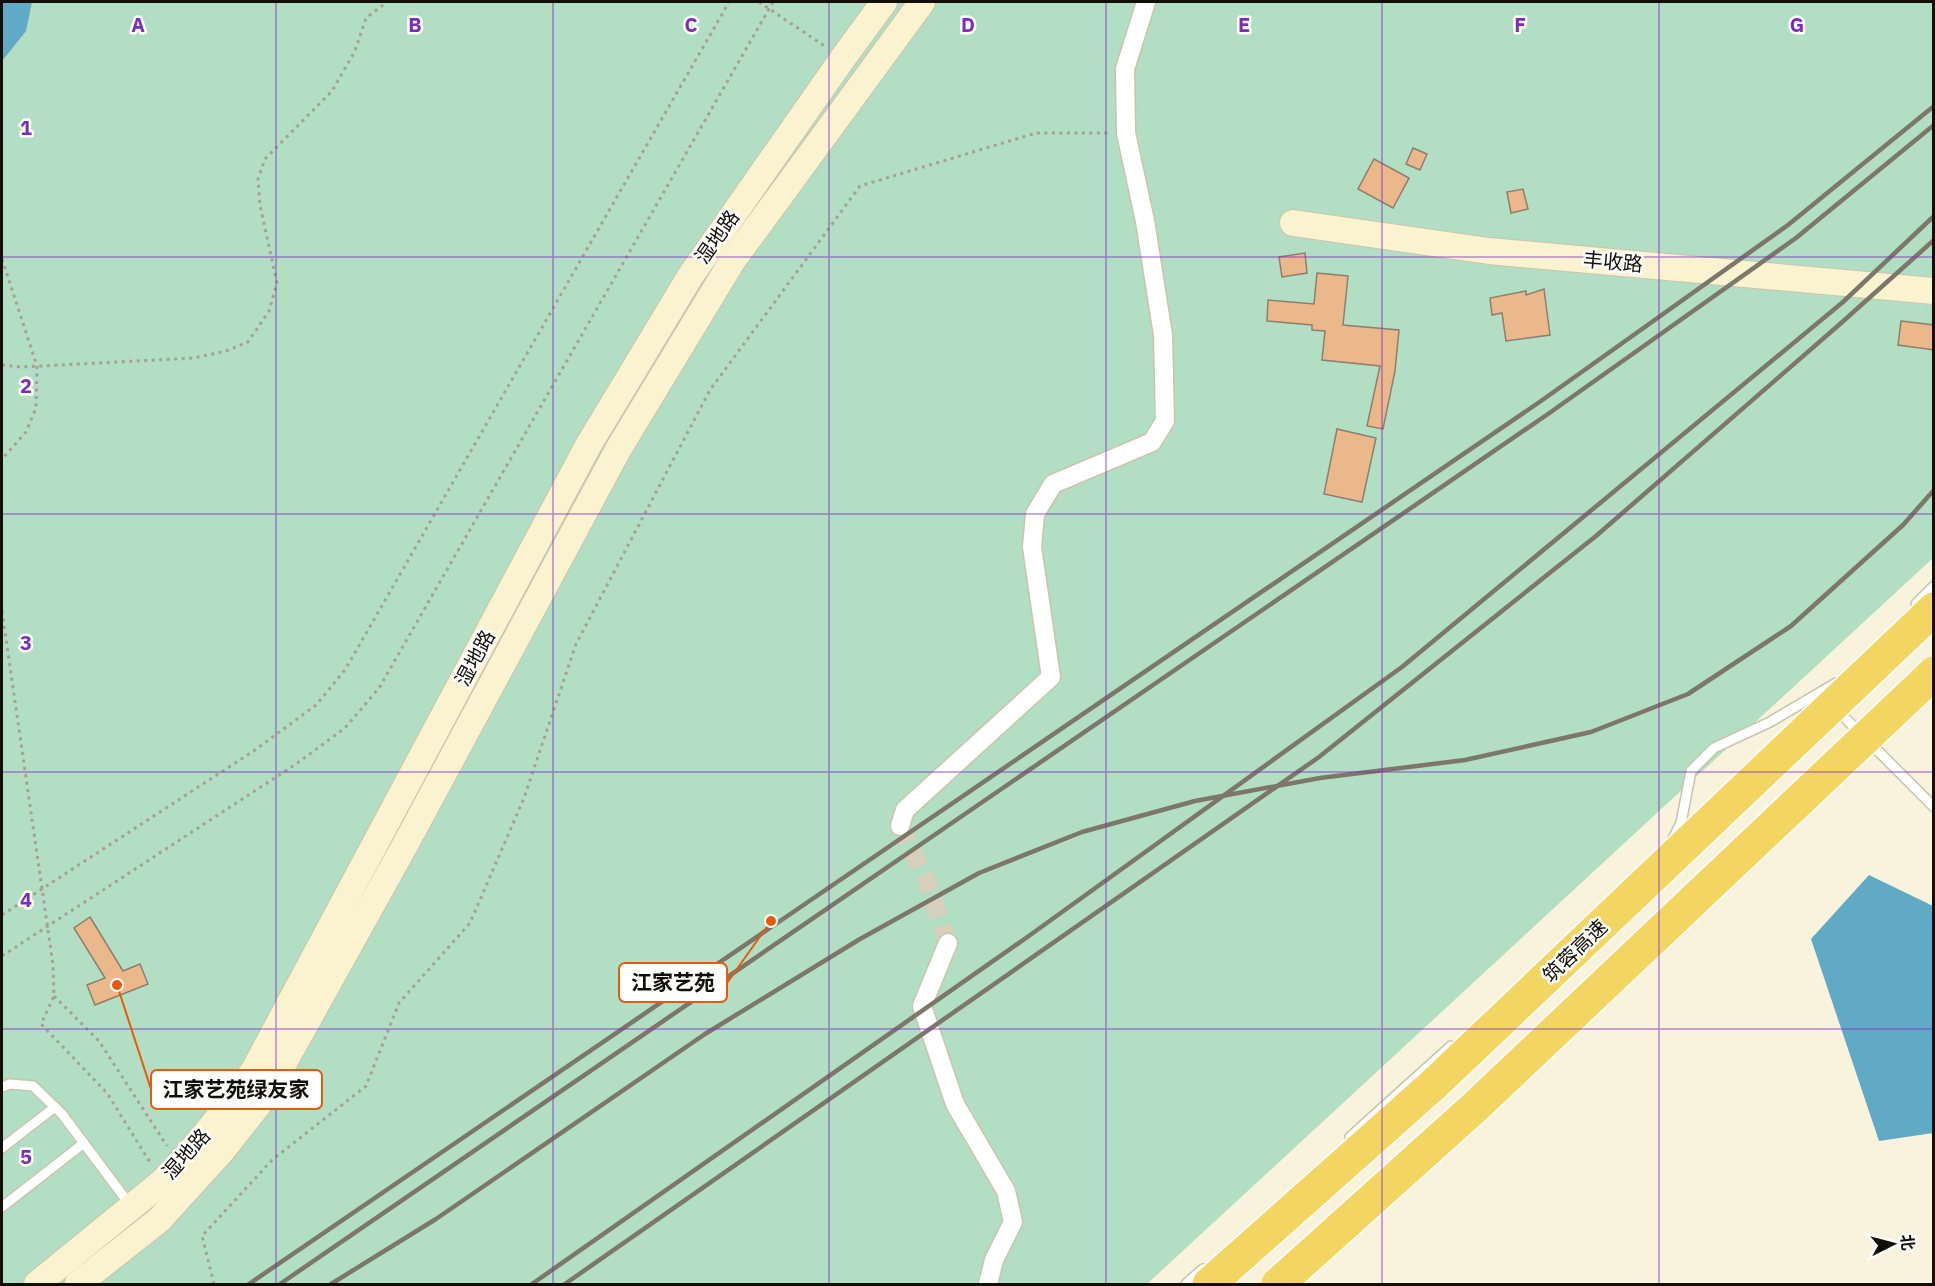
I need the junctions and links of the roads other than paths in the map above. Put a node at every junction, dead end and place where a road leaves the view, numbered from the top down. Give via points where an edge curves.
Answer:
1 (884, 2) edge
2 (922, 2) edge
3 (1146, 2) edge
4 (1293, 223) dead end
5 (1934, 291) edge
6 (1934, 586) edge
7 (1922, 610) edge
8 (1934, 673) edge
9 (1840, 680) dead end
10 (1819, 693) junction
11 (1934, 807) edge
12 (900, 826) dead end
13 (1636, 878) dead end
14 (948, 943) tunnel mouth
15 (1457, 1040) dead end
16 (2, 1087) edge
17 (55, 1107) junction
18 (84, 1143) junction
19 (1344, 1143) dead end
20 (2, 1148) edge
21 (2, 1207) edge
22 (131, 1207) junction
23 (1211, 1273) edge
24 (37, 1284) edge
25 (78, 1284) edge
26 (988, 1284) edge
27 (1186, 1284) edge
28 (1278, 1284) edge

1 - 22 street, 湿地路 via 691,275 595,434 255,1070 171,1173
2 - 25 street, 湿地路 via 733,260 618,448 266,1095 159,1220
3 - 12 street via 1125,69 1126,133 1163,335 1165,421 1152,442 1053,484 1035,514 1032,547 1051,677 905,810
4 - 5 street, 丰收路 via 1489,251
6 - 7 lane
7 - 23 highway, 筑蓉高速, bridge via 1434,1085
8 - 28 highway, bridge via 1476,1106
9 - 10 lane
10 - 11 lane
10 - 13 lane via 1714,748 1691,771 1681,823 1667,850
14 - 26 street via 922,1006 955,1104 1006,1191 1013,1222 994,1260
15 - 19 lane
16 - 17 lane via 33,1086
17 - 18 lane
17 - 20 lane
18 - 21 lane
18 - 22 lane
22 - 24 street, 湿地路
23 - 27 lane

